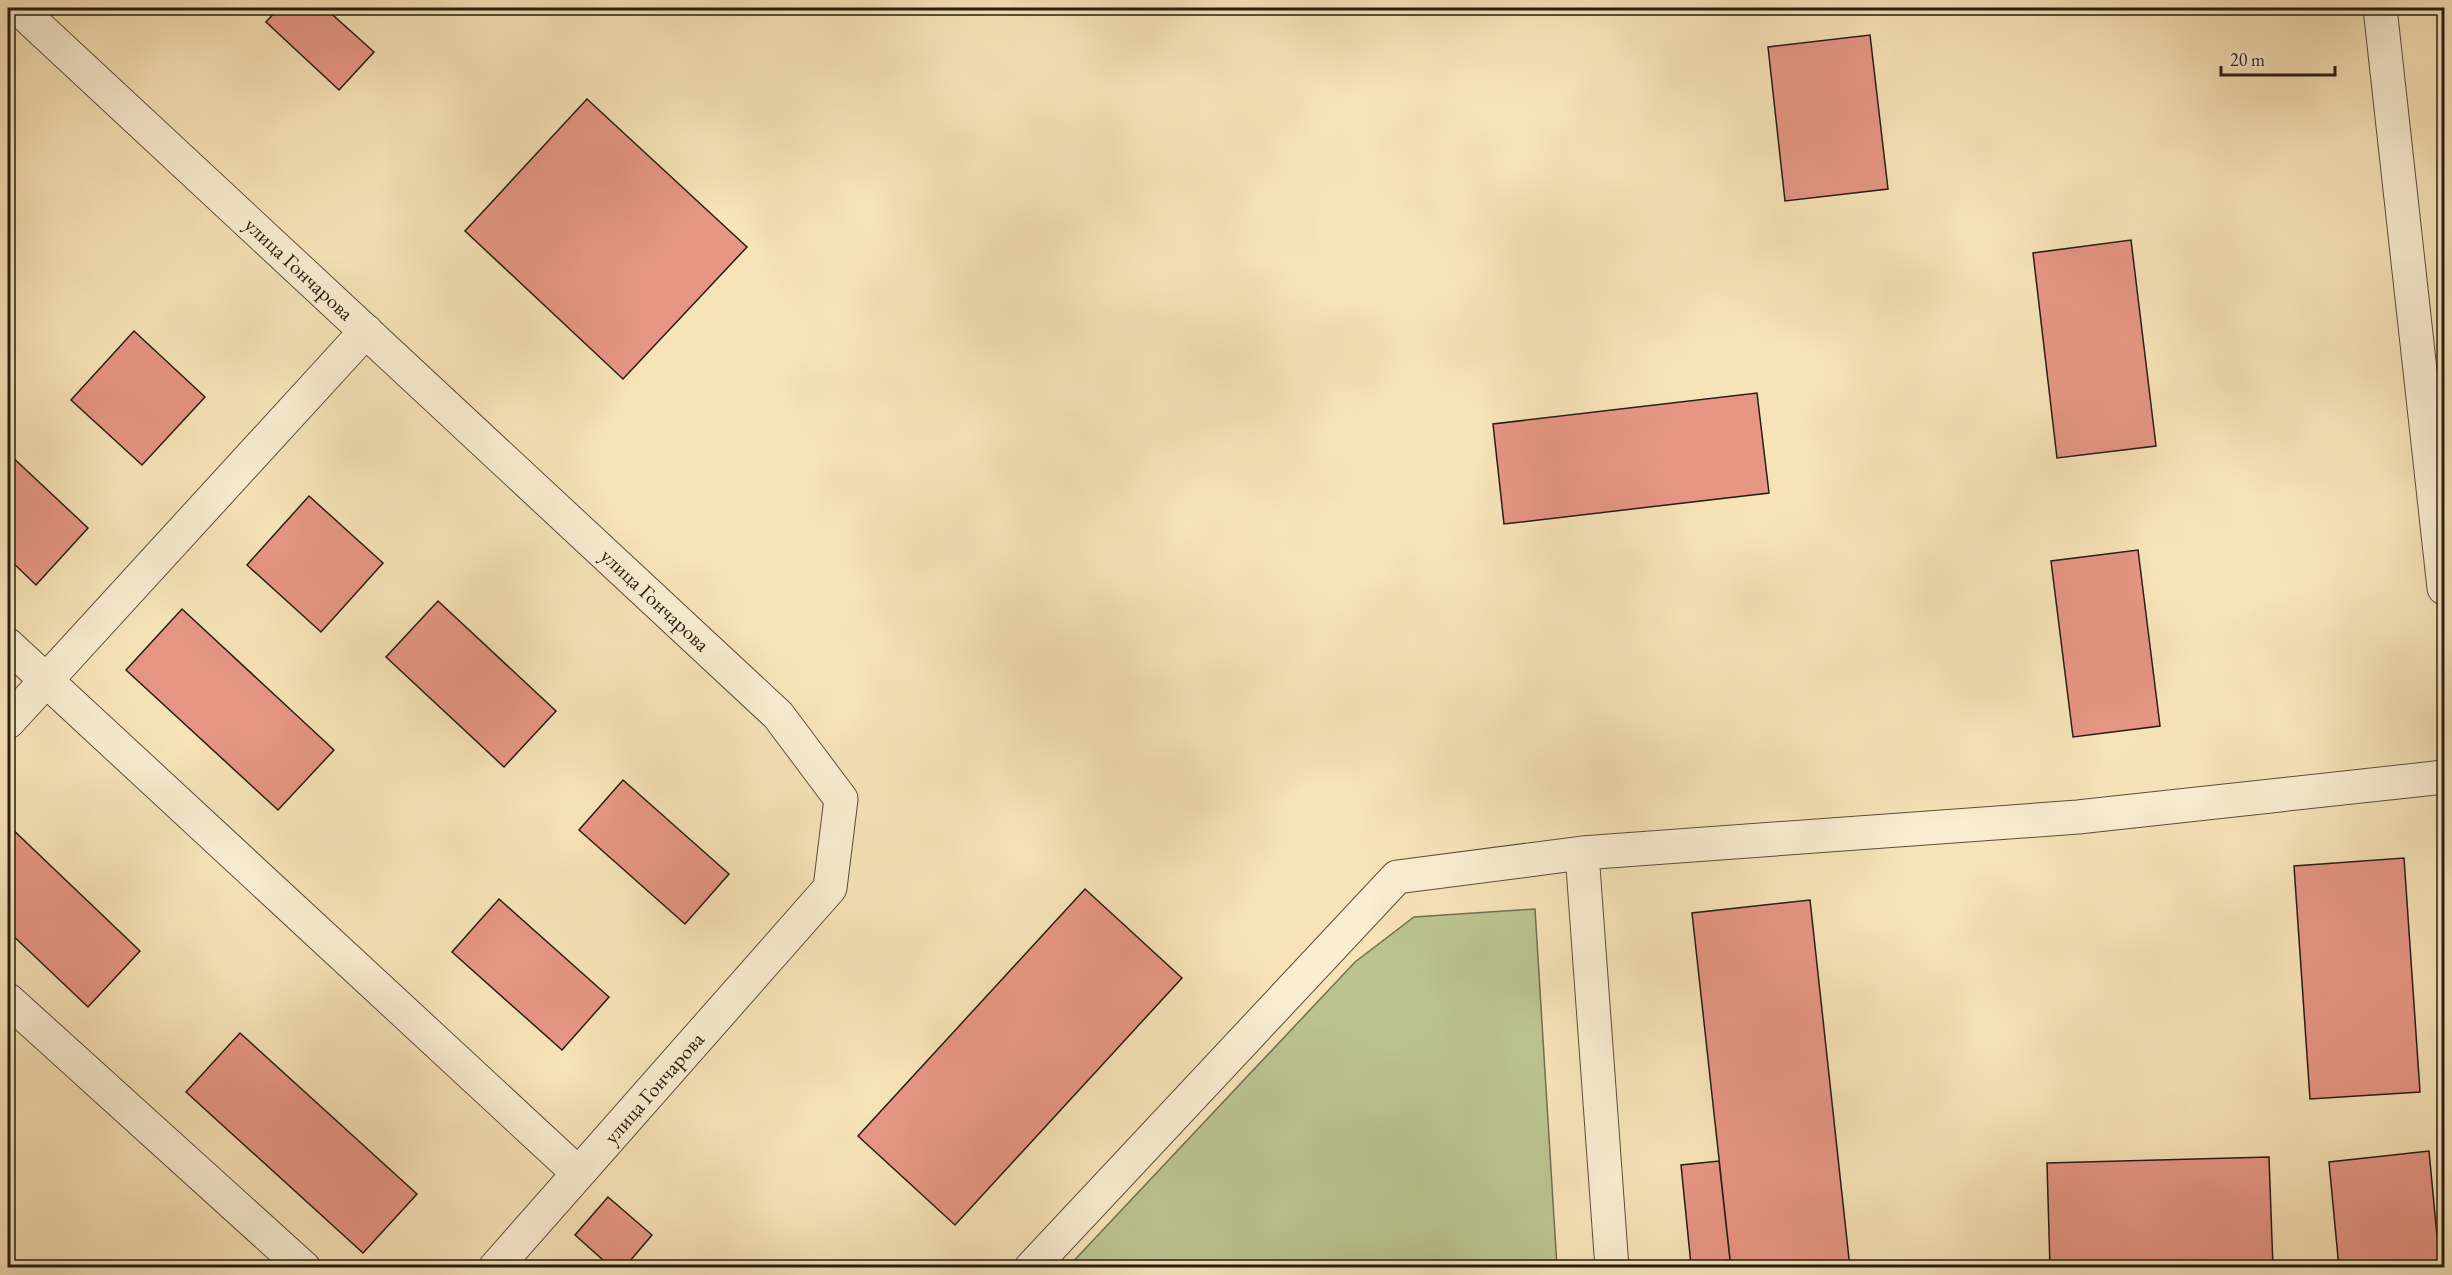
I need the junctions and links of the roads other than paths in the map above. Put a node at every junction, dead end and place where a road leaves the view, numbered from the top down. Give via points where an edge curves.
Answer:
1 (18, 8) edge
2 (2380, 8) edge
3 (366, 331) junction
4 (2445, 588) edge
5 (8, 645) edge
6 (46, 680) junction
7 (8, 722) edge
8 (2445, 777) edge
9 (1582, 853) junction
10 (8, 1000) edge
11 (578, 1173) junction
12 (304, 1268) edge
13 (495, 1268) edge
14 (1031, 1268) edge
15 (1612, 1268) edge

1 - 3 street, улица Гончарова
2 - 4 street
3 - 6 street
3 - 11 street, улица Гончарова via 778,715 841,799 830,888
5 - 6 street
6 - 7 street
6 - 11 street
8 - 9 street via 2078,817
9 - 14 street via 1397,877
9 - 15 street
10 - 12 street
11 - 13 street, улица Гончарова

